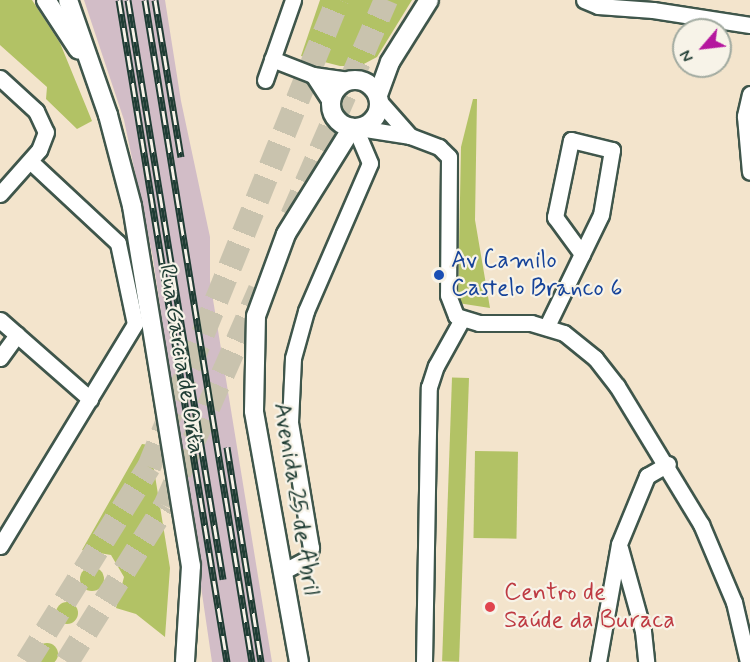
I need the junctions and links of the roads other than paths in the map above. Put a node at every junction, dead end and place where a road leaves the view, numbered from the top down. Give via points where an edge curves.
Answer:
1 (46, 0) edge
2 (68, 0) edge
3 (293, 0) edge
4 (429, 0) edge
5 (584, 0) edge
6 (750, 25) edge
7 (272, 59) junction
8 (390, 62) junction
9 (91, 69) junction
10 (313, 75) junction
11 (0, 78) edge
12 (265, 80) dead end
13 (352, 80) junction
14 (750, 94) edge
15 (378, 98) junction
16 (332, 109) junction
17 (355, 128) junction
18 (410, 135) junction
19 (339, 147) junction
20 (30, 161) junction
21 (750, 172) edge
22 (0, 194) edge
23 (582, 254) junction
24 (459, 318) junction
25 (0, 320) edge
26 (547, 326) junction
27 (17, 335) junction
28 (0, 357) edge
29 (90, 399) junction
30 (668, 464) junction
31 (619, 544) junction
32 (0, 546) edge
33 (284, 571) junction
34 (186, 661) edge
35 (299, 662) edge
36 (424, 662) edge
37 (598, 662) edge
38 (646, 662) edge
39 (748, 662) edge

1 - 9 street, Rua Garcia de Orta
2 - 9 street, Rua Garcia de Orta
3 - 7 street
4 - 8 street
5 - 6 street via 598,6
7 - 10 street
7 - 12 street
8 - 13 street
8 - 15 street
9 - 34 street, Rua Garcia de Orta via 108,115 132,206 188,543 191,566
10 - 13 street
10 - 16 street
11 - 20 street via 32,107 46,132 44,143
13 - 15 street via 372,87
13 - 16 street via 336,89
14 - 21 street via 745,116
15 - 17 street via 372,121
15 - 18 street
16 - 17 street
16 - 19 street
17 - 18 street
17 - 19 street, Avenida 25 de Abril
17 - 33 street via 370,163 306,311 293,358 290,422 311,548 307,559
18 - 24 street via 443,149 450,162 448,295
19 - 33 street, Avenida 25 de Abril via 286,234 256,316 254,411
20 - 22 street
20 - 29 street via 118,243 135,324
23 - 23 street via 601,215 612,150 571,140 555,217
23 - 26 street
24 - 26 street
24 - 36 street via 429,387
25 - 27 street
26 - 30 street via 564,333 595,358
27 - 28 street
27 - 29 street
29 - 32 street
30 - 31 street via 647,476
30 - 39 street via 701,524 734,602
31 - 37 street
31 - 38 street via 643,631
33 - 35 street, Avenida 25 de Abril

